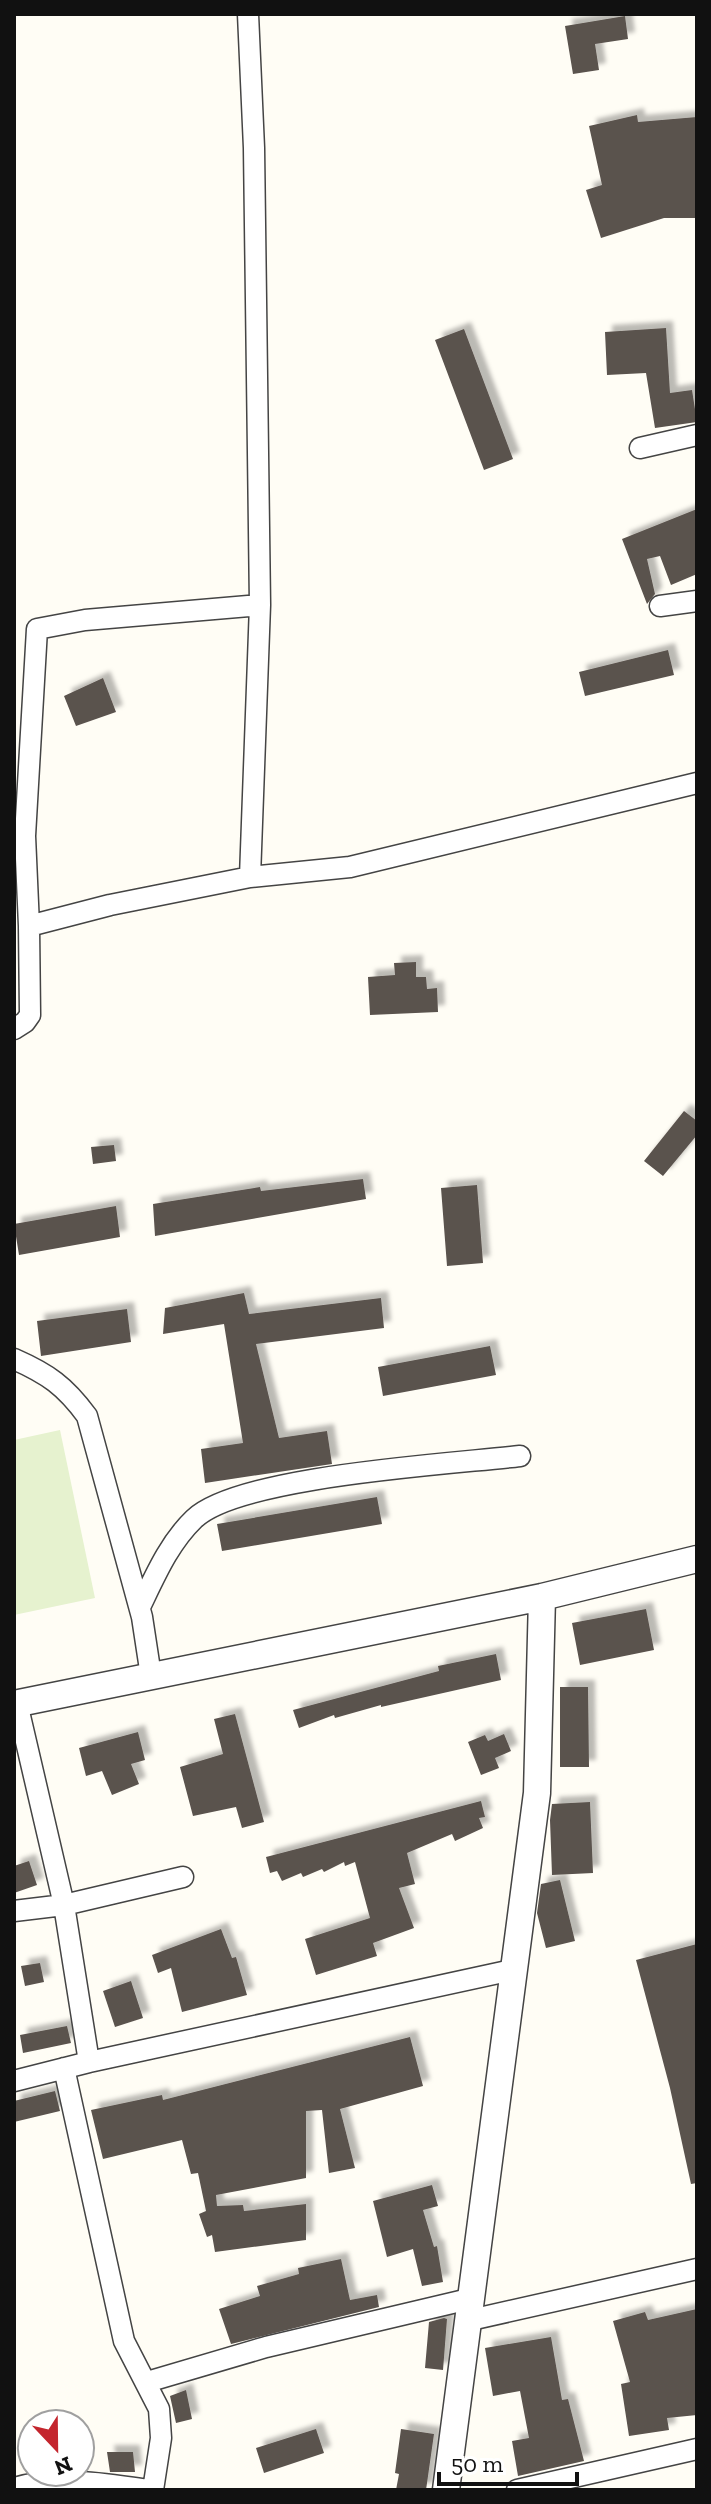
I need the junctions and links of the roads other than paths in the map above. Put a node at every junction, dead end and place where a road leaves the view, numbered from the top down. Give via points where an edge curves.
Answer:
1 (248, 14) edge
2 (697, 435) edge
3 (640, 448) dead end
4 (697, 601) edge
5 (260, 605) junction
6 (660, 606) dead end
7 (697, 783) edge
8 (19, 837) edge
9 (250, 877) junction
10 (29, 926) junction
11 (14, 1029) edge
12 (14, 1359) edge
13 (520, 1456) dead end
14 (697, 1559) edge
15 (542, 1597) junction
16 (140, 1607) junction
17 (151, 1676) junction
18 (16, 1704) edge
19 (183, 1877) dead end
20 (64, 1905) junction
21 (14, 1911) edge
22 (512, 1970) junction
23 (89, 2062) junction
24 (64, 2068) junction
25 (14, 2081) edge
26 (697, 2269) edge
27 (468, 2310) junction
28 (147, 2382) junction
29 (697, 2449) edge
30 (14, 2488) edge
31 (152, 2490) edge
32 (446, 2490) edge
33 (517, 2490) edge

1 - 5 street
2 - 3 street
4 - 6 street
5 - 8 street via 37,629
5 - 9 street
7 - 9 street via 350,867
8 - 10 street
9 - 10 street
10 - 11 street via 30,1015
12 - 16 street via 69,1391 87,1416
13 - 16 street via 343,1476 223,1501 195,1517 166,1554
14 - 15 street
15 - 17 street
15 - 22 street via 537,1793
16 - 17 street
17 - 18 street
18 - 20 street
19 - 20 street
20 - 21 street
20 - 23 street
22 - 23 street
22 - 27 street
23 - 24 street
24 - 25 street
24 - 28 street via 124,2341
26 - 27 street
27 - 28 street via 266,2347
27 - 32 street
28 - 31 street via 159,2409 161,2438
29 - 33 street
30 - 31 street via 70,2479

